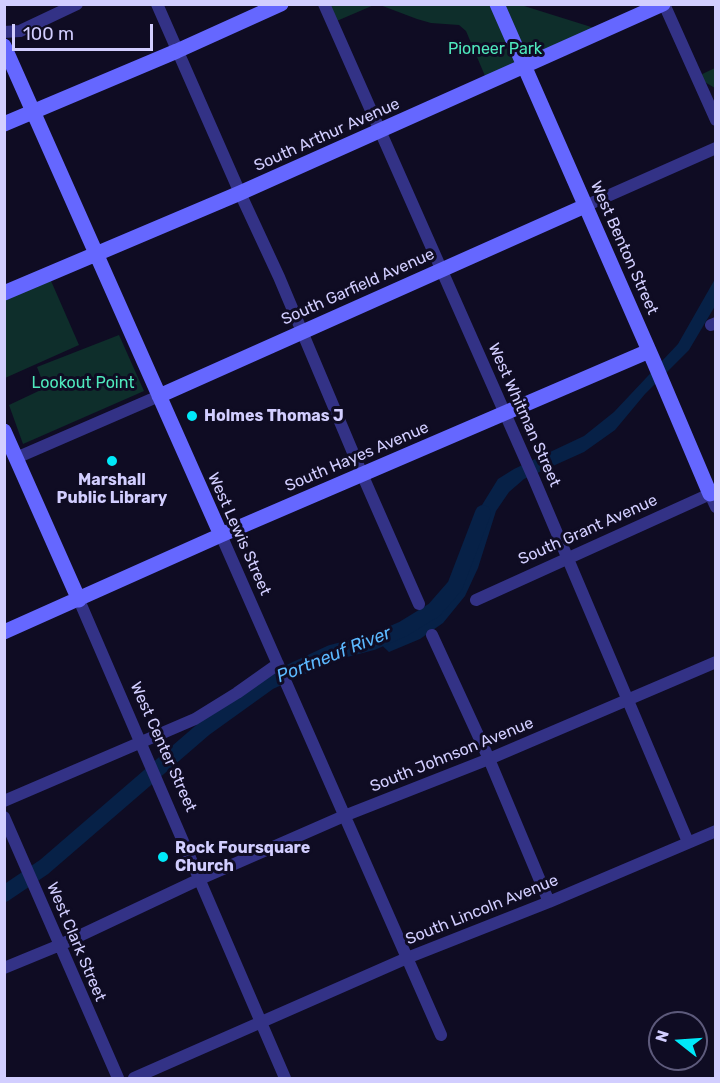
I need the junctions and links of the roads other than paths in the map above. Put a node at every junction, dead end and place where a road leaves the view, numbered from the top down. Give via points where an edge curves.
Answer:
1 (77, 4) edge
2 (157, 4) edge
3 (281, 4) edge
4 (324, 4) edge
5 (497, 4) edge
6 (663, 4) edge
7 (4, 32) edge
8 (4, 46) edge
9 (177, 51) junction
10 (524, 66) junction
11 (34, 111) junction
12 (716, 120) edge
13 (4, 124) edge
14 (380, 131) junction
15 (716, 148) edge
16 (240, 194) junction
17 (585, 206) junction
18 (97, 254) junction
19 (442, 269) junction
20 (4, 293) edge
21 (302, 332) junction
22 (652, 356) junction
23 (159, 396) junction
24 (505, 412) junction
25 (4, 431) edge
26 (10, 461) edge
27 (362, 474) junction
28 (714, 498) edge
29 (220, 535) junction
30 (568, 559) junction
31 (79, 600) junction
32 (476, 600) dead end
33 (419, 604) dead end
34 (4, 632) edge
35 (432, 635) dead end
36 (716, 662) edge
37 (278, 664) junction
38 (629, 700) junction
39 (141, 742) junction
40 (489, 759) junction
41 (4, 801) edge
42 (344, 816) junction
43 (4, 817) edge
44 (716, 831) edge
45 (688, 842) junction
46 (200, 879) junction
47 (549, 902) junction
48 (60, 945) junction
49 (407, 958) junction
50 (4, 968) edge
51 (261, 1022) junction
52 (441, 1035) dead end
53 (118, 1078) edge
54 (134, 1078) edge
55 (285, 1078) edge

1 - 7 street via 20,31
2 - 9 street
3 - 9 street
4 - 14 street, West Whitman Street
5 - 10 street, West Benton Street
6 - 10 street, South Arthur Avenue
6 - 12 street
8 - 11 street, West Lewis Street
9 - 11 street
9 - 16 street
10 - 14 street, South Arthur Avenue
10 - 17 street, West Benton Street
11 - 13 street
11 - 18 street, West Lewis Street
14 - 16 street, South Arthur Avenue
14 - 19 street, West Whitman Street
15 - 17 street, South Garfield Avenue
16 - 18 street, South Arthur Avenue
16 - 21 street
17 - 19 street, South Garfield Avenue
17 - 22 street, West Benton Street
18 - 20 street, South Arthur Avenue
18 - 23 street, West Lewis Street
19 - 21 street, South Garfield Avenue
19 - 24 street, West Whitman Street
21 - 23 street, South Garfield Avenue
21 - 27 street
22 - 24 street, South Hayes Avenue
22 - 28 street, West Benton Street
23 - 26 street, South Garfield Avenue
23 - 29 street, West Lewis Street
24 - 27 street, South Hayes Avenue
24 - 30 street, West Whitman Street
25 - 26 street, West Center Street
26 - 31 street, West Center Street
27 - 29 street, South Hayes Avenue
27 - 33 street
28 - 30 street, South Grant Avenue
29 - 31 street, South Hayes Avenue
29 - 37 street, West Lewis Street
30 - 32 street, South Grant Avenue
30 - 38 street, West Whitman Street
31 - 34 street, South Hayes Avenue
31 - 39 street, West Center Street
35 - 40 street
36 - 38 street, South Johnson Avenue
37 - 39 street via 195,719
37 - 42 street, West Lewis Street
38 - 40 street, South Johnson Avenue
38 - 45 street, West Whitman Street
39 - 41 street
39 - 46 street, West Center Street
40 - 42 street, South Johnson Avenue
40 - 47 street
42 - 46 street, South Johnson Avenue
42 - 49 street, West Lewis Street
43 - 48 street, West Clark Street
44 - 45 street, South Lincoln Avenue
45 - 47 street, South Lincoln Avenue
46 - 48 street, South Johnson Avenue
46 - 51 street, West Center Street
47 - 49 street, South Lincoln Avenue
48 - 50 street, South Johnson Avenue
48 - 53 street, West Clark Street
49 - 51 street, South Lincoln Avenue
49 - 52 street, West Lewis Street
51 - 54 street, South Lincoln Avenue
51 - 55 street, West Center Street

